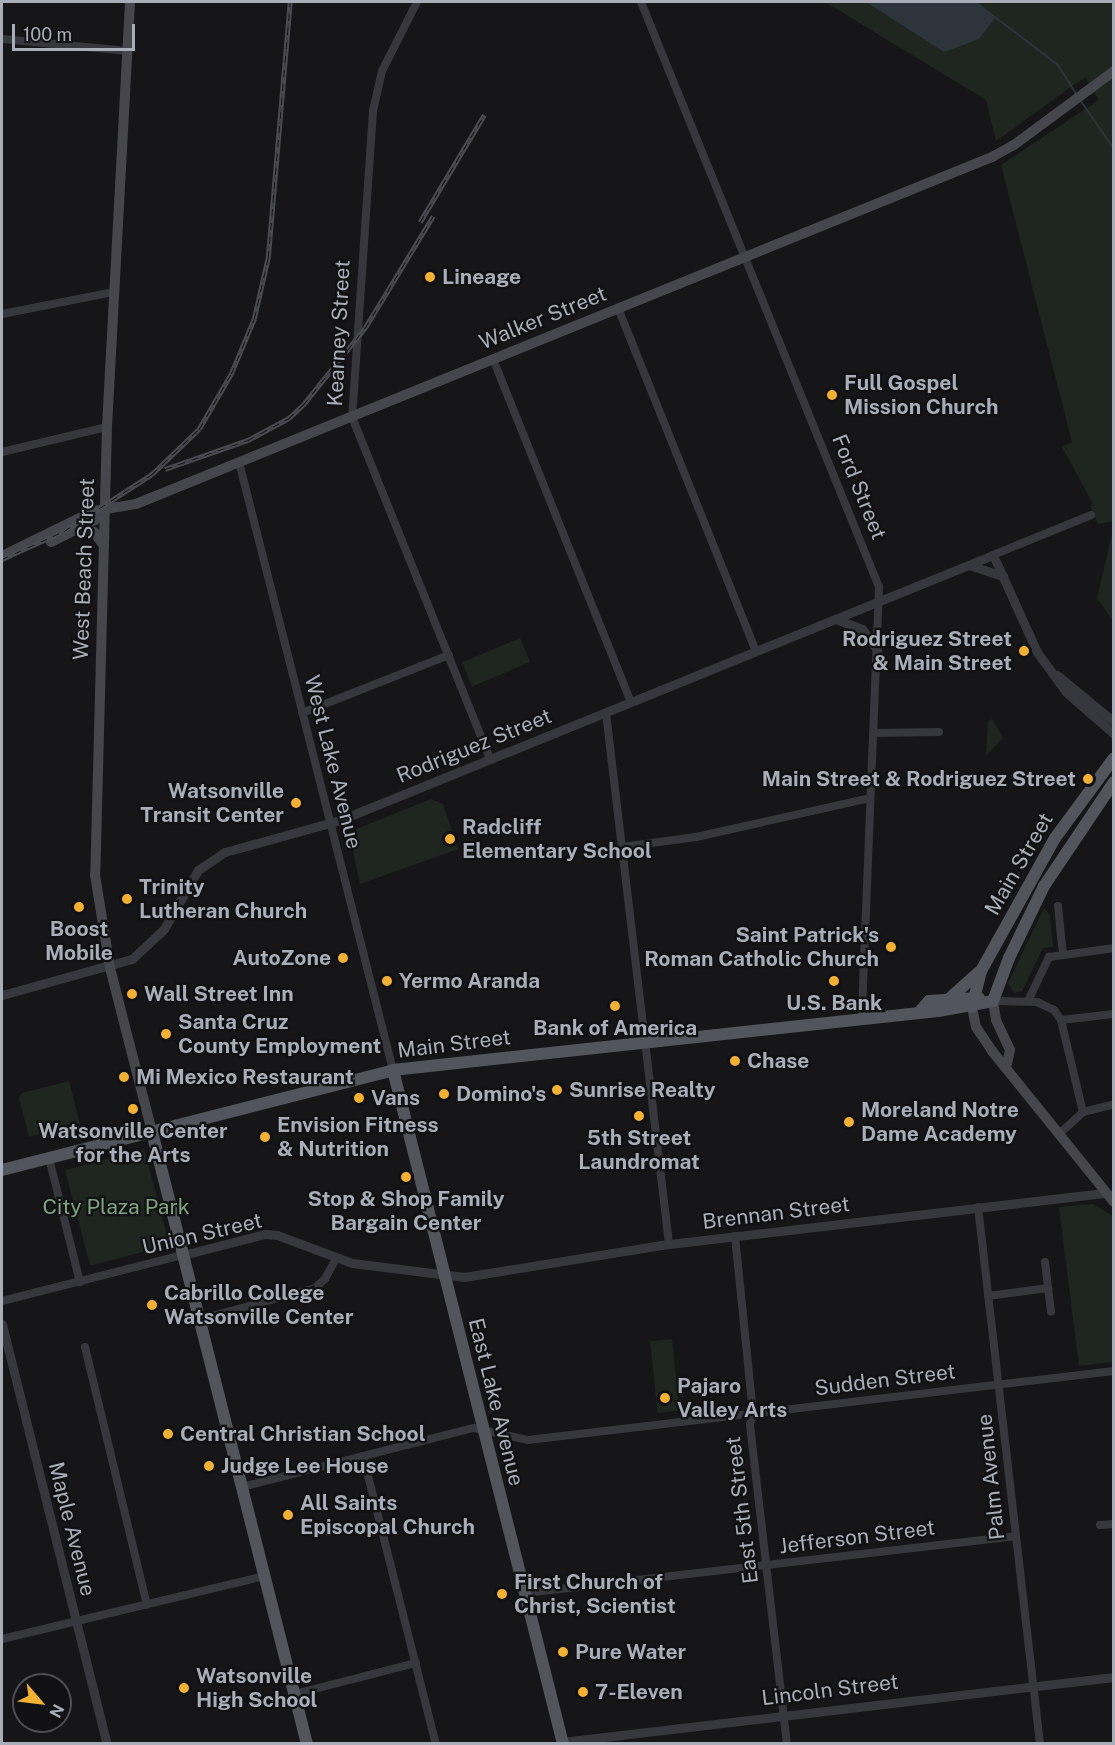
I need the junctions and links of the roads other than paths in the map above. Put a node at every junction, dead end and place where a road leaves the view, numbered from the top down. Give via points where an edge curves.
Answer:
1 (130, 2) edge
2 (417, 2) edge
3 (641, 2) edge
4 (2, 39) edge
5 (128, 51) junction
6 (1113, 71) edge
7 (745, 256) junction
8 (113, 292) junction
9 (618, 308) junction
10 (2, 314) edge
11 (493, 359) junction
12 (352, 417) junction
13 (107, 427) junction
14 (2, 452) edge
15 (239, 462) junction
16 (105, 508) junction
17 (1091, 515) dead end
18 (77, 530) junction
19 (105, 547) junction
20 (993, 555) junction
21 (2, 556) edge
22 (2, 562) edge
23 (968, 565) junction
24 (1003, 576) junction
25 (880, 601) junction
26 (836, 619) junction
27 (877, 650) junction
28 (756, 651) junction
29 (449, 655) junction
30 (1053, 672) junction
31 (631, 702) junction
32 (302, 713) junction
33 (606, 713) junction
34 (1113, 722) edge
35 (939, 732) dead end
36 (874, 733) junction
37 (1113, 734) edge
38 (1113, 758) edge
39 (490, 759) junction
40 (1113, 782) edge
41 (870, 798) junction
42 (330, 823) junction
43 (622, 847) junction
44 (1059, 906) dead end
45 (1113, 948) edge
46 (1063, 955) junction
47 (110, 968) junction
48 (981, 971) junction
49 (2, 995) edge
50 (949, 999) junction
51 (993, 1001) junction
52 (1028, 1001) junction
53 (972, 1002) junction
54 (921, 1010) junction
55 (1113, 1014) edge
56 (862, 1018) junction
57 (1061, 1020) junction
58 (645, 1041) junction
59 (1007, 1064) junction
60 (393, 1070) junction
61 (1113, 1104) edge
62 (1083, 1112) junction
63 (152, 1132) junction
64 (1060, 1133) junction
65 (49, 1158) junction
66 (2, 1170) edge
67 (1109, 1192) edge
68 (1113, 1202) edge
69 (978, 1207) junction
70 (735, 1236) junction
71 (669, 1244) junction
72 (183, 1255) junction
73 (336, 1258) junction
74 (1045, 1262) dead end
75 (444, 1276) junction
76 (80, 1282) junction
77 (1048, 1288) junction
78 (987, 1296) junction
79 (2, 1301) edge
80 (1051, 1312) dead end
81 (201, 1319) junction
82 (2, 1324) edge
83 (85, 1347) dead end
84 (1113, 1371) edge
85 (998, 1384) junction
86 (753, 1414) junction
87 (484, 1429) junction
88 (363, 1456) junction
89 (242, 1487) junction
90 (1113, 1524) edge
91 (1100, 1525) dead end
92 (1015, 1536) junction
93 (767, 1566) junction
94 (264, 1576) junction
95 (525, 1593) junction
96 (147, 1605) junction
97 (76, 1621) junction
98 (2, 1639) edge
99 (416, 1663) junction
100 (1113, 1677) edge
101 (1033, 1687) junction
102 (295, 1694) junction
103 (784, 1715) junction
104 (107, 1743) edge
105 (307, 1743) edge
106 (436, 1743) edge
107 (559, 1743) edge
108 (787, 1743) edge
109 (1040, 1743) edge

1 - 5 main road, West Beach Street
2 - 12 street, Kearney Street via 382,71 373,111
3 - 7 street, Ford Street
4 - 5 street
5 - 8 main road, West Beach Street
6 - 7 main road, Walker Street via 992,157
7 - 9 main road, Walker Street
7 - 25 street, Ford Street via 879,587
8 - 10 street
8 - 13 main road, West Beach Street
9 - 11 main road, Walker Street
9 - 28 street
11 - 12 main road, Walker Street
11 - 31 street
12 - 15 main road, Walker Street
12 - 29 street, Kearney Street
13 - 14 street
13 - 16 main road, West Beach Street
15 - 16 main road, Walker Street via 136,504
15 - 32 street, West Lake Avenue
16 - 18 main road
16 - 19 main road, West Beach Street
16 - 21 main road, Walker Street
17 - 20 street, Rodriguez Street
18 - 19 main road via 94,532
18 - 22 main road
19 - 47 main road, West Beach Street via 95,875
20 - 23 street, Rodriguez Street
20 - 24 street
23 - 24 street
23 - 25 street, Rodriguez Street
24 - 30 street via 1029,636
25 - 26 street, Rodriguez Street
25 - 27 street, Ford Street
26 - 27 street via 862,629
26 - 28 street, Rodriguez Street
27 - 36 street, Ford Street
28 - 31 street, Rodriguez Street
29 - 32 street
29 - 39 street, Kearney Street
30 - 34 street
30 - 37 street via 1066,692
31 - 33 street, Rodriguez Street
32 - 42 street, West Lake Avenue
33 - 39 street, Rodriguez Street
33 - 43 street
35 - 36 street
36 - 41 street, Ford Street
38 - 48 main road, Main Street via 1054,838
39 - 42 street, Rodriguez Street
40 - 51 main road, Main Street via 1044,886
41 - 43 street via 692,838
41 - 56 street, Ford Street
42 - 47 street, Rodriguez Street via 237,847 212,859 189,882 156,939 132,959
42 - 60 street, West Lake Avenue
43 - 58 street
44 - 46 street
45 - 46 street
46 - 52 street via 1049,957
47 - 49 street, Rodriguez Street
47 - 63 main road, West Beach Street
48 - 50 main road
48 - 53 main road, Main Street
50 - 53 main road, Main Street
50 - 54 main road, Main Street via 929,1001
51 - 52 street
51 - 53 main road, Main Street
51 - 59 main road via 996,1020 1010,1050
52 - 57 street via 1049,1007
53 - 54 main road, Main Street
53 - 59 main road via 976,1027
54 - 56 main road, Main Street
55 - 57 street
56 - 58 main road, Main Street
57 - 62 street
58 - 60 main road, Main Street
58 - 71 street
59 - 64 main road
60 - 63 main road, Main Street
60 - 75 main road, East Lake Avenue
61 - 62 street
62 - 64 street
63 - 65 main road, Main Street
63 - 72 main road
64 - 67 main road
65 - 66 main road, Main Street
65 - 76 street
67 - 68 main road
67 - 69 street, Brennan Street
69 - 70 street, Brennan Street
69 - 78 street, Palm Avenue
70 - 71 street, Brennan Street
70 - 86 street, East 5th Street
71 - 75 street, Brennan Street via 464,1277
72 - 73 street, Union Street via 265,1234 283,1235
72 - 76 street, Union Street
72 - 81 main road
73 - 75 street, Union Street
73 - 81 street via 326,1279 315,1288
74 - 77 street
75 - 87 main road, East Lake Avenue
76 - 79 street, Union Street
77 - 78 street
77 - 80 street
78 - 85 street, Palm Avenue
81 - 89 main road
82 - 97 street, Maple Avenue
83 - 96 street
84 - 85 street, Sudden Street
85 - 86 street, Sudden Street
85 - 92 street, Palm Avenue
86 - 87 street, Sudden Street via 528,1440
86 - 93 street, East 5th Street via 750,1425
87 - 88 street via 472,1428
87 - 95 main road, East Lake Avenue
88 - 89 street
88 - 99 street
89 - 94 main road
90 - 91 street
92 - 93 street, Jefferson Street
92 - 101 street, Palm Avenue
93 - 95 street, Jefferson Street
93 - 103 street, East 5th Street
94 - 96 street
94 - 102 main road
95 - 107 main road, East Lake Avenue
96 - 97 street
97 - 98 street
97 - 104 street, Maple Avenue
99 - 102 street
99 - 106 street
100 - 101 street, Lincoln Street
101 - 103 street, Lincoln Street
101 - 109 street, Palm Avenue
102 - 105 main road
103 - 107 street, Lincoln Street
103 - 108 street, East 5th Street

